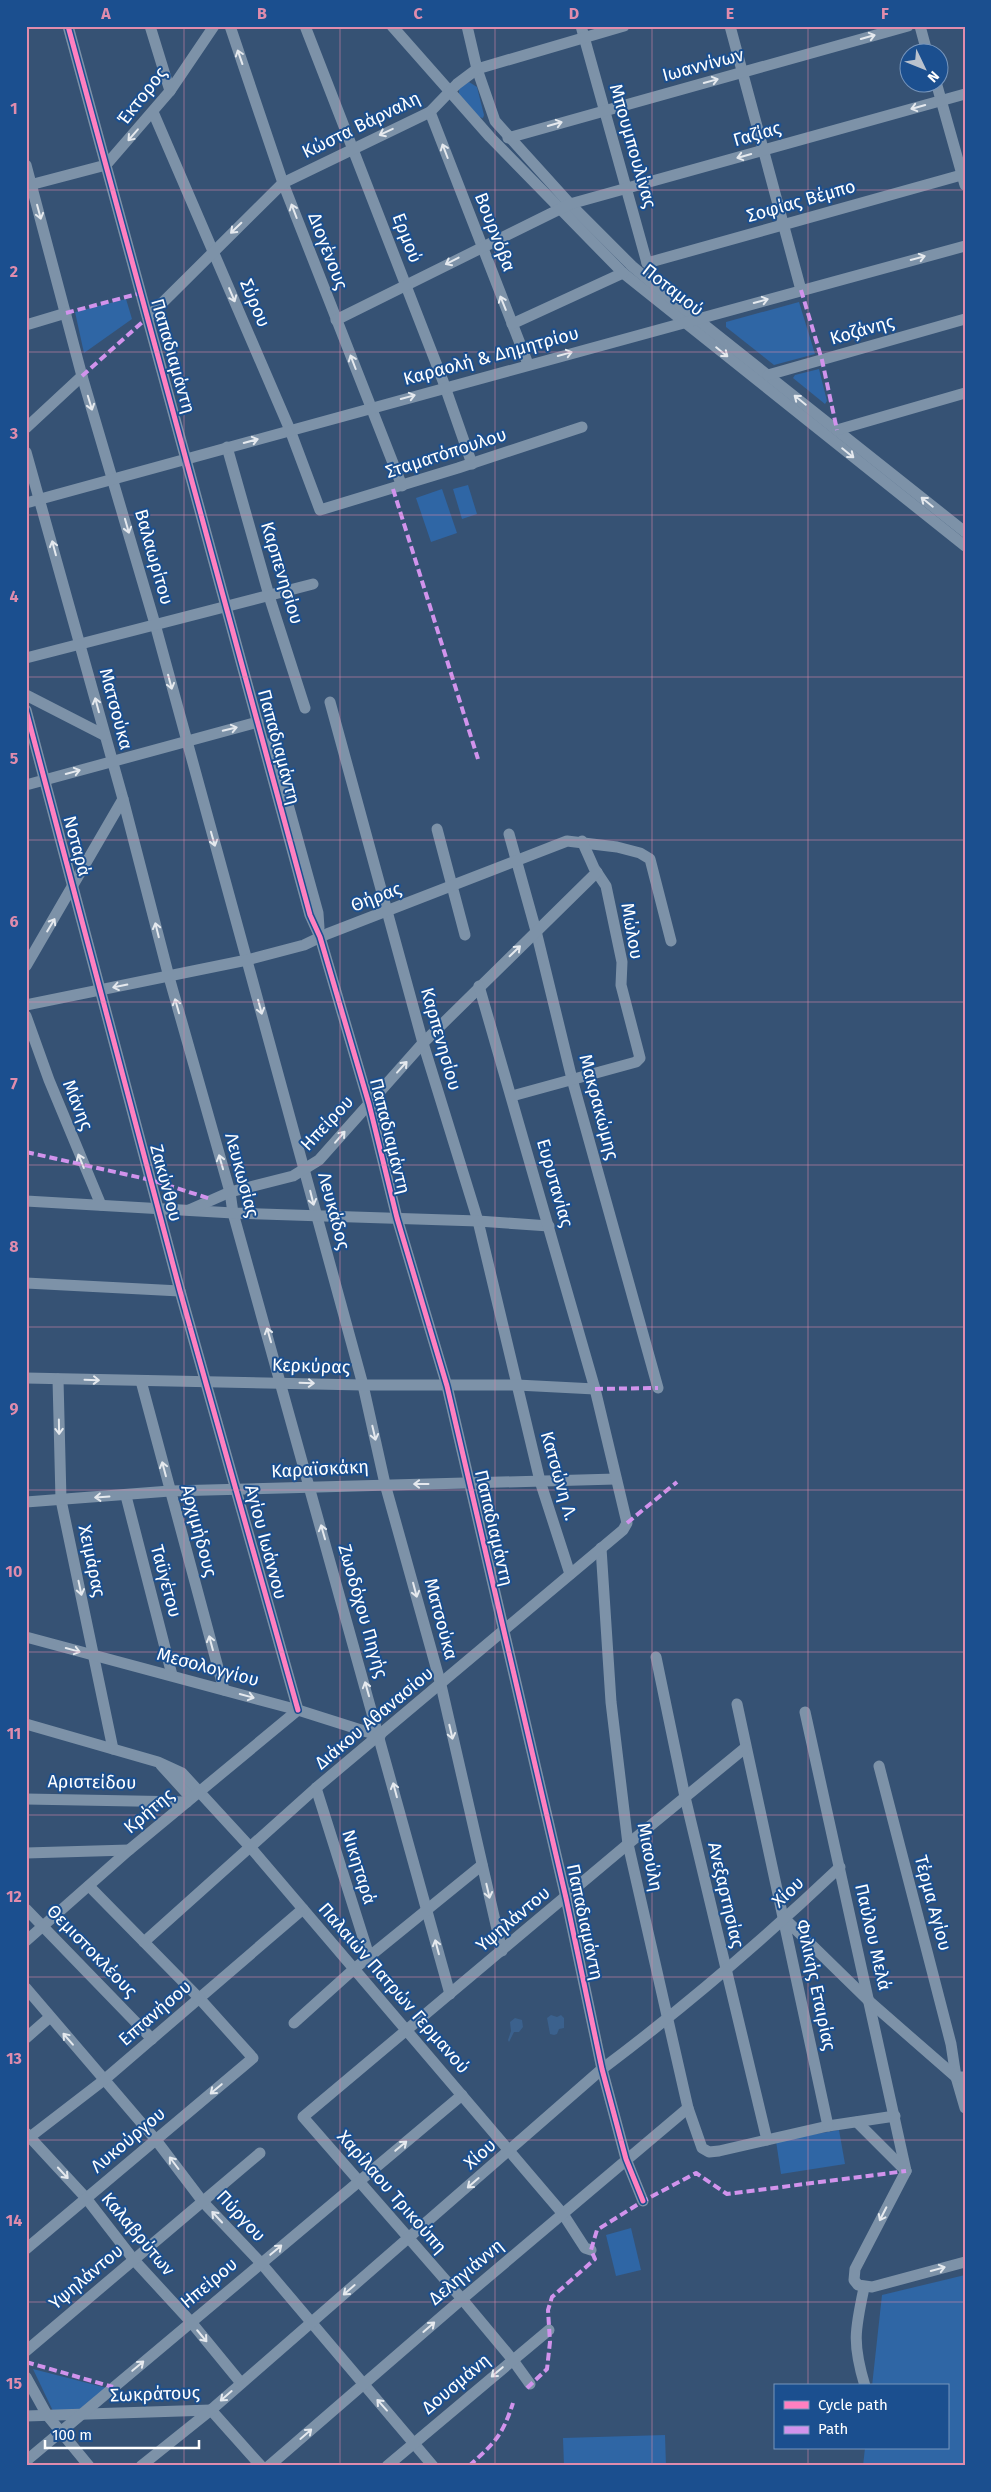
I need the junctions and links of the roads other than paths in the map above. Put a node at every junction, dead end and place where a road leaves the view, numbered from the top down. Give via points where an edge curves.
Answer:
1 (68, 26) edge
2 (150, 26) edge
3 (214, 26) edge
4 (230, 26) edge
5 (305, 26) edge
6 (392, 26) edge
7 (466, 26) edge
8 (624, 26) edge
9 (730, 26) edge
10 (908, 26) edge
11 (920, 26) edge
12 (583, 32) edge
13 (924, 42) edge
14 (477, 69) junction
15 (742, 72) junction
16 (170, 91) junction
17 (450, 91) junction
18 (939, 92) edge
19 (965, 94) edge
20 (941, 100) junction
21 (604, 110) junction
22 (154, 112) junction
23 (430, 112) junction
24 (508, 138) junction
25 (353, 148) junction
26 (763, 150) junction
27 (26, 165) edge
28 (106, 165) junction
29 (964, 178) edge
30 (283, 183) junction
31 (29, 186) edge
32 (626, 189) junction
33 (570, 204) junction
34 (558, 208) junction
35 (783, 224) junction
36 (481, 246) junction
37 (965, 246) edge
38 (213, 250) junction
39 (648, 263) junction
40 (623, 273) junction
41 (639, 273) junction
42 (406, 284) junction
43 (801, 290) junction
44 (66, 314) junction
45 (148, 316) junction
46 (698, 318) junction
47 (965, 319) edge
48 (336, 320) junction
49 (683, 321) junction
50 (512, 324) junction
51 (26, 325) edge
52 (528, 364) junction
53 (768, 374) junction
54 (82, 376) junction
55 (446, 387) junction
56 (965, 393) edge
57 (370, 408) junction
58 (582, 427) dead end
59 (26, 428) edge
60 (290, 430) junction
61 (837, 430) junction
62 (227, 448) junction
63 (26, 452) edge
64 (188, 458) junction
65 (472, 464) junction
66 (113, 479) junction
67 (402, 486) junction
68 (40, 499) junction
69 (26, 503) edge
70 (320, 510) joint
71 (965, 532) edge
72 (965, 546) edge
73 (313, 584) dead end
74 (269, 594) junction
75 (227, 605) junction
76 (155, 624) junction
77 (234, 627) junction
78 (80, 643) junction
79 (26, 658) edge
80 (26, 694) edge
81 (330, 702) dead end
82 (305, 708) dead end
83 (26, 710) edge
84 (258, 722) junction
85 (104, 734) junction
86 (185, 740) junction
87 (112, 762) junction
88 (45, 780) junction
89 (26, 785) edge
90 (123, 799) junction
91 (437, 829) dead end
92 (509, 834) dead end
93 (582, 841) junction
94 (515, 862) junction
95 (596, 872) junction
96 (452, 886) junction
97 (74, 887) junction
98 (388, 911) junction
99 (536, 931) junction
100 (465, 936) dead end
101 (320, 937) junction
102 (671, 941) dead end
103 (247, 960) junction
104 (26, 966) edge
105 (169, 977) junction
106 (480, 986) junction
107 (101, 990) junction
108 (26, 1005) edge
109 (26, 1016) edge
110 (423, 1043) junction
111 (572, 1079) junction
112 (512, 1096) junction
113 (369, 1104) junction
114 (305, 1170) junction
115 (230, 1192) junction
116 (26, 1201) edge
117 (100, 1205) junction
118 (158, 1208) junction
119 (189, 1210) junction
120 (234, 1213) junction
121 (317, 1216) junction
122 (397, 1218) junction
123 (478, 1221) junction
124 (549, 1226) junction
125 (26, 1283) edge
126 (180, 1291) junction
127 (26, 1378) edge
128 (58, 1379) junction
129 (141, 1381) junction
130 (205, 1382) junction
131 (282, 1382) junction
132 (363, 1385) junction
133 (446, 1386) junction
134 (518, 1386) junction
135 (658, 1388) dead end
136 (595, 1389) junction
137 (616, 1479) junction
138 (540, 1481) junction
139 (470, 1483) junction
140 (385, 1484) junction
141 (311, 1487) junction
142 (170, 1491) junction
143 (238, 1491) junction
144 (126, 1496) junction
145 (61, 1500) junction
146 (26, 1502) edge
147 (601, 1548) junction
148 (570, 1574) junction
149 (504, 1631) junction
150 (26, 1637) edge
151 (94, 1655) junction
152 (656, 1658) dead end
153 (172, 1675) junction
154 (441, 1685) junction
155 (224, 1690) junction
156 (737, 1704) dead end
157 (298, 1710) junction
158 (805, 1712) dead end
159 (26, 1724) edge
160 (380, 1736) junction
161 (746, 1748) junction
162 (113, 1749) junction
163 (879, 1766) dead end
164 (316, 1788) junction
165 (685, 1796) junction
166 (193, 1797) junction
167 (26, 1799) edge
168 (628, 1844) junction
169 (251, 1848) junction
170 (129, 1850) junction
171 (26, 1853) edge
172 (482, 1865) junction
173 (840, 1867) junction
174 (88, 1886) junction
175 (566, 1898) junction
176 (26, 1909) edge
177 (303, 1909) junction
178 (427, 1909) junction
179 (785, 1920) junction
180 (44, 1927) junction
181 (26, 1941) edge
182 (144, 1942) junction
183 (502, 1951) junction
184 (369, 1956) junction
185 (354, 1969) junction
186 (726, 1971) junction
187 (26, 1988) edge
188 (450, 1994) junction
189 (199, 1998) junction
190 (870, 2002) junction
191 (50, 2018) junction
192 (667, 2020) junction
193 (294, 2023) dead end
194 (407, 2029) junction
195 (26, 2038) edge
196 (152, 2039) junction
197 (602, 2069) junction
198 (960, 2077) edge
199 (104, 2080) junction
200 (462, 2095) junction
201 (688, 2108) junction
202 (965, 2108) edge
203 (895, 2116) junction
204 (303, 2117) joint
205 (857, 2122) junction
206 (828, 2126) junction
207 (27, 2137) edge
208 (156, 2140) junction
209 (767, 2140) junction
210 (510, 2152) junction
211 (260, 2154) dead end
212 (626, 2158) junction
213 (906, 2170) junction
214 (359, 2180) junction
215 (86, 2198) junction
216 (643, 2201) dead end
217 (203, 2202) junction
218 (563, 2214) junction
219 (409, 2238) junction
220 (26, 2249) edge
221 (591, 2250) dead end
222 (134, 2260) junction
223 (965, 2262) edge
224 (261, 2263) junction
225 (864, 2288) junction
226 (462, 2299) junction
227 (191, 2322) junction
228 (312, 2322) junction
229 (549, 2330) dead end
230 (26, 2351) edge
231 (512, 2359) junction
232 (26, 2377) edge
233 (241, 2383) junction
234 (530, 2384) dead end
235 (864, 2384) edge
236 (363, 2385) junction
237 (210, 2410) junction
238 (81, 2414) junction
239 (47, 2415) junction
240 (26, 2416) edge
241 (62, 2432) junction
242 (414, 2442) junction
243 (26, 2461) edge
244 (89, 2466) edge
245 (141, 2466) edge
246 (261, 2466) edge
247 (269, 2466) edge
248 (387, 2466) edge
249 (433, 2466) edge

1 - 28 street, Παπαδιαμάντη
2 - 16 street
3 - 16 street, Έκτορος
30 -> 4 street, Διογένους
5 - 25 street, Ερμού
6 - 17 street, Ποταμού
7 - 14 street
8 - 12 street, Κώστα Βάρναλη
9 - 15 street
15 -> 10 street, Ιωαννίνων
11 - 13 street
12 - 14 street, Κώστα Βάρναλη
12 - 21 street, Μπουμπουλίνας
14 - 17 street, Κώστα Βάρναλη
14 - 24 street, Ποταμού via 490,113
21 -> 15 street, Ιωαννίνων
15 - 26 street
16 - 22 street, Έκτορος
17 - 23 street, Κώστα Βάρναλη
17 - 34 street, Ποταμού
18 - 20 street
19 - 20 street, Γαζίας
20 -> 26 street, Γαζίας
20 - 29 street
24 -> 21 street, Ιωαννίνων
21 - 32 street, Μπουμπουλίνας
22 -> 28 street, Έκτορος
22 - 38 street, Σύρου
23 -> 25 street, Κώστα Βάρναλη
36 -> 23 street, Βουρνόβα
24 - 33 street, Ποταμού
25 - 30 street, Κώστα Βάρναλη
25 - 42 street, Ερμού
26 -> 32 street, Γαζίας
26 - 35 street
27 - 31 street, Βαλαωρίτου
28 - 31 street
28 - 45 street, Παπαδιαμάντη
29 - 35 street, Σοφίας Βέμπο
30 -> 38 street, Κώστα Βάρναλη
48 -> 30 street, Διογένους
31 -> 44 street, Βαλαωρίτου
32 - 33 street, Γαζίας
32 - 39 street, Μπουμπουλίνας
33 - 34 street, Γαζίας
33 - 41 street, Ποταμού
34 - 36 street, Γαζίας
34 - 40 street, Ποταμού
35 - 39 street, Σοφίας Βέμπο
35 - 43 street
36 -> 42 street, Γαζίας
50 -> 36 street, Βουρνόβα
43 -> 37 street, Καραολή & Δημητρίου
38 - 45 street, Κώστα Βάρναλη
38 -> 60 street, Σύρου
39 - 41 street
40 - 49 street, Ποταμού
40 - 50 street
41 - 46 street, Ποταμού
42 - 48 street, Γαζίας
42 - 55 street, Ερμού
46 -> 43 street, Καραολή & Δημητρίου
44 - 51 street
44 - 54 street, Βαλαωρίτου
45 - 64 street, Παπαδιαμάντη
46 - 49 street, Καραολή & Δημητρίου
46 - 53 street, Ποταμού
47 - 53 street, Κοζάνης
57 -> 48 street, Διογένους
52 -> 49 street, Καραολή & Δημητρίου
49 -> 72 street, Ποταμού
50 - 52 street, Βουρνόβα
52 - 55 street, Καραολή & Δημητρίου
61 -> 53 street, Ποταμού
54 - 59 street
54 -> 66 street, Βαλαωρίτου
57 -> 55 street, Καραολή & Δημητρίου
55 - 65 street, Ερμού
56 - 61 street
57 - 60 street, Καραολή & Δημητρίου
57 - 67 street, Διογένους
58 - 65 street, Σταματόπουλου
62 -> 60 street, Καραολή & Δημητρίου
60 - 70 street, Σύρου
71 -> 61 street, Ποταμού
62 - 64 street, Καραολή & Δημητρίου
62 - 74 street, Καρπενησίου
63 - 68 street, Ματσούκα
64 - 66 street, Καραολή & Δημητρίου
64 - 75 street, Παπαδιαμάντη
65 - 67 street, Σταματόπουλου
66 - 68 street, Καραολή & Δημητρίου
66 -> 76 street, Βαλαωρίτου
67 - 70 street, Σταματόπουλου
68 - 69 street, Καραολή & Δημητρίου
78 -> 68 street, Ματσούκα
73 - 74 street
74 - 75 street
74 - 82 street, Καρπενησίου
75 - 76 street
75 - 77 street, Παπαδιαμάντη
76 - 78 street
76 -> 86 street, Βαλαωρίτου
77 - 84 street, Παπαδιαμάντη
77 - 101 street, Παπαδιαμάντη via 280,773 318,913
78 - 79 street
85 -> 78 street, Ματσούκα
80 - 85 street
81 - 98 street, Καρπενησίου
83 - 88 street, Νοταρά
86 -> 84 street
84 - 101 street, Παπαδιαμάντη via 310,915
85 - 87 street, Ματσούκα
86 - 87 street
86 -> 103 street, Βαλαωρίτου
88 -> 87 street
87 - 90 street, Ματσούκα
88 - 89 street
88 - 97 street, Νοταρά
90 - 97 street
105 -> 90 street, Ματσούκα
91 - 96 street
92 - 94 street, Μακρακώμης
93 - 94 street, Θήρας via 567,841
93 - 95 street, Μώλου
93 - 102 street, Θήρας via 640,852 650,859
94 - 96 street, Θήρας
94 - 99 street, Μακρακώμης
95 - 99 street, Ηπείρου
95 - 111 street, Μώλου via 609,897 622,962 621,985 640,1056 639,1060
96 - 98 street, Θήρας
96 - 100 street
104 -> 97 street
97 - 107 street, Νοταρά
98 - 101 street, Θήρας
98 - 110 street, Καρπενησίου
106 -> 99 street, Ηπείρου
99 - 111 street, Μακρακώμης
101 - 103 street, Θήρας via 304,945
101 - 113 street, Παπαδιαμάντη
103 - 105 street, Θήρας
103 -> 114 street, Λeυκάδος
105 -> 107 street, Θήρας
115 -> 105 street, Λευκωσίας
106 - 110 street, Ηπείρου
106 - 112 street, Ευρυτανίας
107 - 108 street, Θήρας
107 - 118 street, Ζακύνθου
117 -> 109 street, Μάνης
113 -> 110 street, Ηπείρου
110 - 123 street, Καρπενησίου
111 - 112 street
111 - 135 street, Μακρακώμης
112 - 124 street, Ευρυτανίας
114 -> 113 street, Ηπείρου via 320,1160
113 - 122 street, Παπαδιαμάντη
114 - 115 street, Ηπείρου
114 -> 121 street, Λeυκάδος
115 - 119 street, Ηπείρου
115 - 120 street, Λευκωσίας
116 - 117 street, Ηπείρου
117 - 118 street, Ηπείρου
118 - 119 street, Ηπείρου
118 - 126 street, Ζακύνθου
119 - 120 street
120 - 121 street
131 -> 120 street, Λευκωσίας
121 - 122 street
121 - 132 street, Λeυκάδος
122 - 123 street
122 - 133 street, Παπαδιαμάντη
123 - 124 street
123 - 134 street, Καρπενησίου
124 - 136 street, Ευρυτανίας
125 - 126 street
126 - 130 street, Ζακύνθου
127 - 128 street, Κερκύρας
128 -> 129 street, Κερκύρας
128 -> 145 street, Χειμάρας
129 - 130 street, Κερκύρας
142 -> 129 street, Αρχιμήδους
130 - 131 street, Κερκύρας
130 - 143 street, Αγίου Ιωάννου
131 -> 132 street, Κερκύρας
131 - 141 street, Ζωοδόχου Πηγής
132 - 133 street, Κερκύρας
132 -> 140 street, Ματσούκα
133 - 134 street, Κερκύρας
133 - 139 street, Παπαδιαμάντη
134 - 136 street, Κερκύρας
134 - 138 street, Κατσώνη Λ.
136 - 137 street
137 - 138 street, Καραϊσκάκη
137 - 147 street, Διάκου Αθανασίου via 627,1523
138 - 139 street, Καραϊσκάκη
138 - 148 street, Κατσώνη Λ.
139 -> 140 street, Καραϊσκάκη
139 - 149 street, Παπαδιαμάντη
140 - 141 street, Καραϊσκάκη
140 -> 154 street, Ματσούκα
141 - 143 street, Καραϊσκάκη
160 -> 141 street, Ζωοδόχου Πηγής
142 - 143 street, Καραϊσκάκη
142 - 144 street, Καραϊσκάκη
155 -> 142 street, Αρχιμήδους
143 - 157 street, Αγίου Ιωάννου
144 -> 145 street, Καραϊσκάκη
144 - 153 street, Ταϋγέτου
145 - 146 street, Καραϊσκάκη
145 -> 151 street, Χειμάρας
147 - 148 street, Διάκου Αθανασίου
147 - 168 street, Μιαούλη via 611,1702
148 - 149 street, Διάκου Αθανασίου
149 - 154 street, Διάκου Αθανασίου
149 - 175 street, Παπαδιαμάντη
150 -> 151 street, Μεσολογγίου
151 - 153 street, Μεσολογγίου
151 - 162 street, Χειμάρας
152 - 165 street, Ανεξαρτησίας
153 - 155 street, Μεσολογγίου
154 - 160 street, Διάκου Αθανασίου
154 -> 172 street, Ματσούκα
155 -> 157 street, Μεσολογγίου
156 - 161 street, Φιλικής Εταιρίας
157 - 160 street, Μεσολογγίου
157 - 166 street, Κρήτης
158 - 173 street, Παύλου Μελά
159 - 162 street, Παλαιών Πατρών Γερμανού
160 - 164 street, Διάκου Αθανασίου
178 -> 160 street, Ζωοδόχου Πηγής
161 - 165 street, Υψηλάντου
161 - 179 street, Φιλικής Εταιρίας
162 - 166 street, Παλαιών Πατρών Γερμανού via 158,1762 182,1773
163 - 198 street, Τέρμα Αγίου
164 - 169 street, Διάκου Αθανασίου
164 - 184 street, Νικηταρά
165 - 168 street, Υψηλάντου
165 - 186 street, Ανεξαρτησίας
166 - 167 street, Αριστείδου
166 - 169 street, Παλαιών Πατρών Γερμανού
166 - 170 street, Κρήτης
168 - 175 street, Υψηλάντου
168 - 192 street, Μιαούλη
169 - 177 street, Παλαιών Πατρών Γερμανού
169 - 182 street, Διάκου Αθανασίου
170 - 171 street
170 - 174 street, Κρήτης
172 - 178 street
172 -> 183 street, Ματσούκα
173 - 179 street, Χίου
173 - 190 street, Παύλου Μελά
174 - 180 street, Κρήτης
174 - 182 street
175 - 183 street, Υψηλάντου
175 - 197 street, Παπαδιαμάντη
176 - 180 street, Θεμιστοκλέους
177 - 185 street, Παλαιών Πατρών Γερμανού
177 - 189 street, Επτανήσου
178 - 184 street
188 -> 178 street, Ζωοδόχου Πηγής
179 - 186 street, Χίου
179 - 190 street
179 - 206 street, Φιλικής Εταιρίας
180 - 181 street, Κρήτης
180 - 196 street, Θεμιστοκλέους
182 - 189 street
183 - 188 street, Υψηλάντου
184 - 185 street
185 - 193 street
185 - 194 street, Παλαιών Πατρών Γερμανού
186 - 192 street, Χίου
186 - 209 street, Ανεξαρτησίας
187 - 191 street, Πύργου
188 - 194 street, Υψηλάντου
189 - 196 street, Επτανήσου
189 -> 208 street, Λυκούργου via 253,2058
190 - 198 street
190 - 203 street, Παύλου Μελά
191 - 195 street
199 -> 191 street, Πύργου
192 - 197 street, Χίου
192 - 201 street, Μιαούλη
194 - 200 street, Παλαιών Πατρών Γερμανού
194 - 204 street, Υψηλάντου
196 - 199 street, Επτανήσου
197 - 210 street, Χίου
197 - 212 street, Παπαδιαμάντη
198 - 202 street, Τέρμα Αγίου
199 - 207 street, Επτανήσου
199 - 208 street, Πύργου
200 - 210 street, Παλαιών Πατρών Γερμανού
214 -> 200 street, Ηπείρου
201 - 209 street, Μιαούλη via 702,2148 709,2152
201 - 212 street, Δεληγιάννη
203 - 205 street
203 - 213 street, Παύλου Μελά
204 - 214 street, Χαρίλαου Τρικούπη
205 - 206 street
205 - 213 street
206 - 209 street
207 -> 215 street, Καλαβρύτων
208 - 215 street, Λυκούργου
217 -> 208 street, Πύργου
210 - 218 street, Παλαιών Πατρών Γερμανού
210 -> 219 street, Χίου
211 - 217 street, Υψηλάντου
212 - 216 street, Παπαδιαμάντη
212 - 218 street, Δεληγιάννη
213 -> 225 street via 855,2269 854,2280
214 - 219 street, Χαρίλαου Τρικούπη
224 -> 214 street, Ηπείρου
215 - 220 street, Λυκούργου
215 - 222 street, Καλαβρύτων
217 - 222 street, Υψηλάντου
224 -> 217 street, Πύργου
218 - 221 street, Παλαιών Πατρών Γερμανού via 585,2248
218 - 226 street, Δεληγιάννη
219 - 226 street, Χαρίλαου Τρικούπη
219 -> 228 street, Χίου
222 - 227 street, Καλαβρύτων
222 - 230 street, Υψηλάντου
225 -> 223 street
224 - 227 street, Ηπείρου
224 - 228 street, Πύργου
225 - 235 street via 854,2341
226 - 231 street, Χαρίλαου Τρικούπη
236 -> 226 street, Δεληγιάννη
227 -> 233 street, Καλαβρύτων
238 -> 227 street, Ηπείρου
228 - 233 street, Χίου
228 - 236 street, Πύργου
229 - 231 street, Δουσμάνη
231 - 234 street, Χαρίλαου Τρικούπη
231 -> 242 street, Δουσμάνη
232 - 239 street
233 -> 237 street, Χίου
242 -> 236 street, Πύργου
247 -> 236 street, Δεληγιάννη
237 - 238 street, Σωκράτους
237 - 245 street, Χίου
237 - 246 street, Σωκράτους
238 - 239 street, Σωκράτους
238 - 241 street, Ηπείρου
239 - 240 street, Σωκράτους
239 - 241 street
241 - 243 street, Ηπείρου
241 - 244 street
242 - 248 street, Δουσμάνη
242 - 249 street, Πύργου

